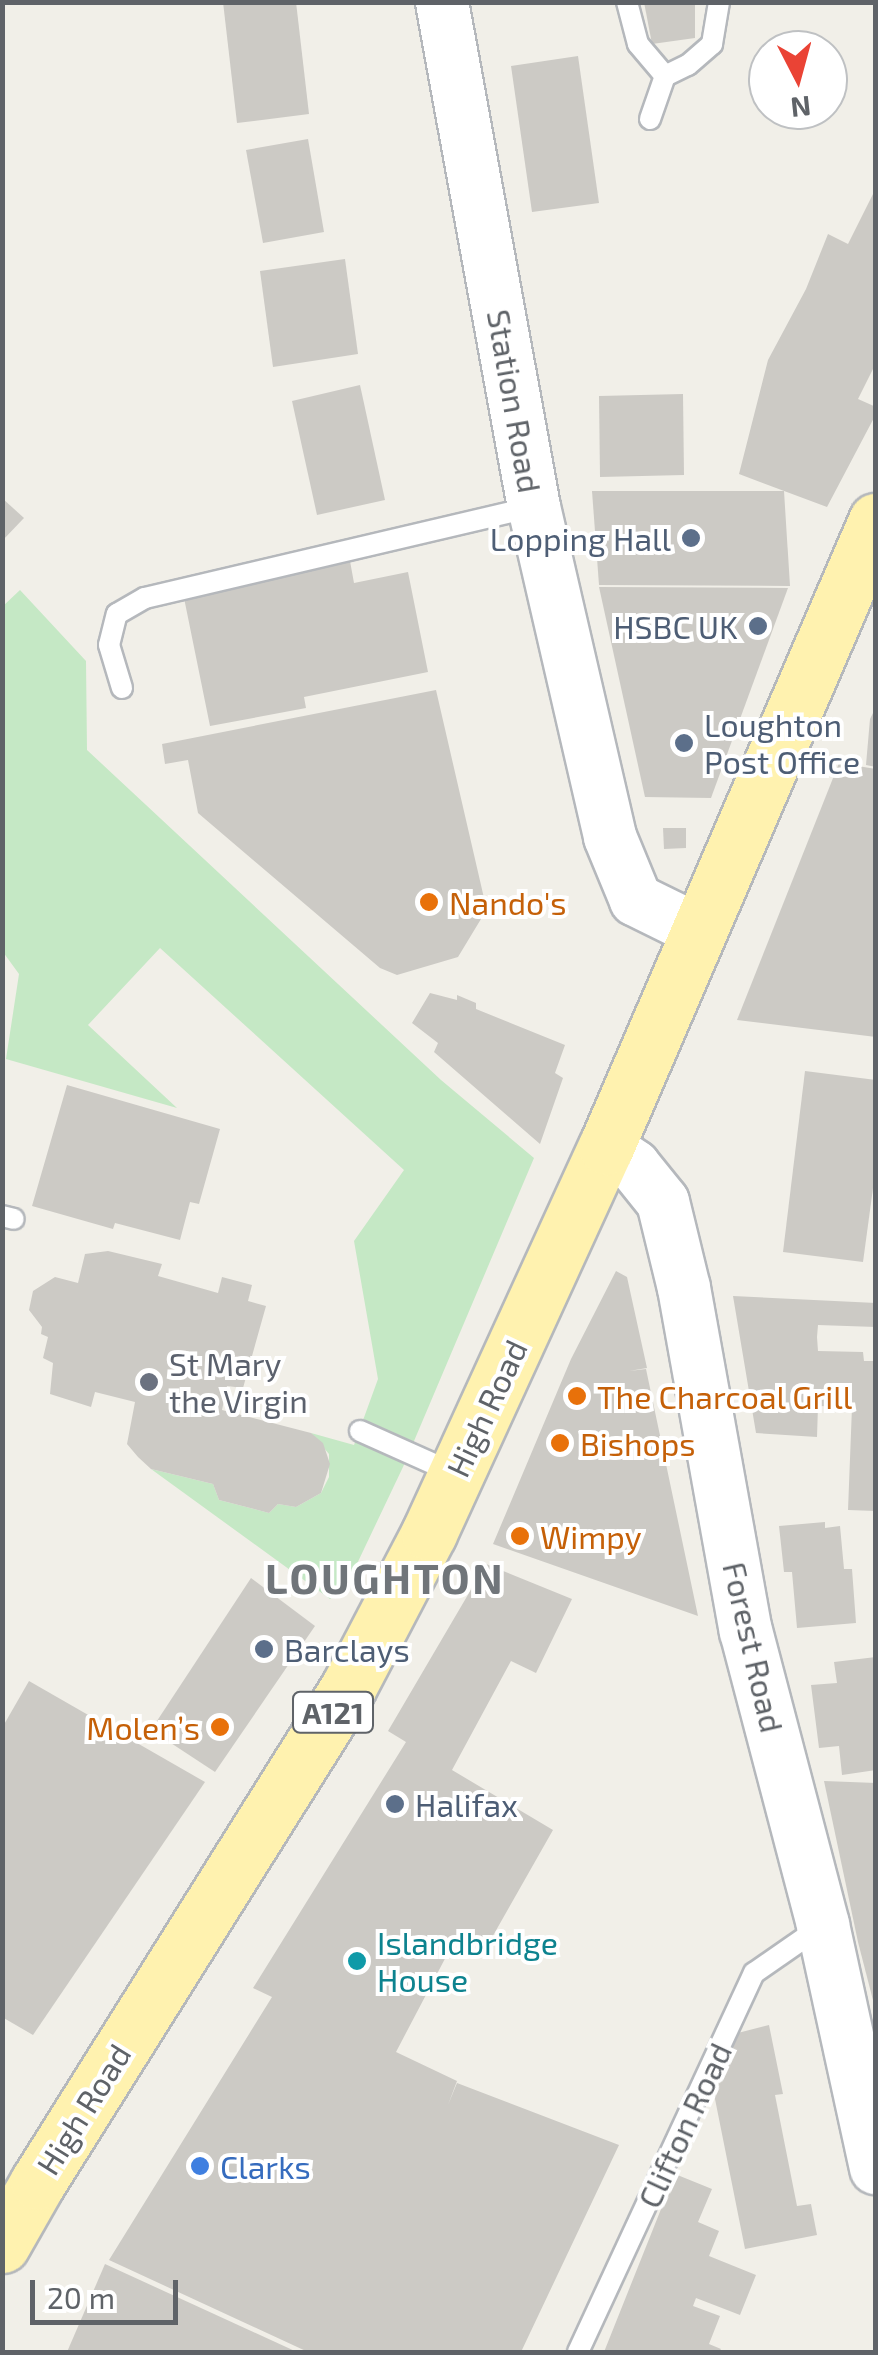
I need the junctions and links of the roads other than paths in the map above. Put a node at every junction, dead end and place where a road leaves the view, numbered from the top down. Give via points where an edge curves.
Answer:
1 (442, 2) edge
2 (627, 2) edge
3 (718, 2) edge
4 (665, 76) junction
5 (650, 118) dead end
6 (534, 506) junction
7 (876, 521) edge
8 (122, 688) dead end
9 (699, 932) junction
10 (606, 1147) junction
11 (360, 1431) dead end
12 (456, 1474) junction
13 (823, 1925) junction
14 (876, 2168) edge
15 (2, 2245) edge
16 (578, 2352) edge

1 - 6 street, Station Road
2 - 4 lane via 638,44
3 - 4 lane via 712,44
4 - 5 lane
6 - 8 lane via 144,598 117,614 109,645
6 - 9 street, Station Road via 610,838 636,900
7 - 9 main road, High Road / A121
9 - 10 main road, High Road / A121
10 - 12 main road, High Road / A121
10 - 13 street, Forest Road via 634,1166 664,1202 746,1631
11 - 12 lane
12 - 15 main road, High Road / A121 via 348,1688
13 - 14 street, Forest Road
13 - 16 lane, Clifton Road via 754,1973

